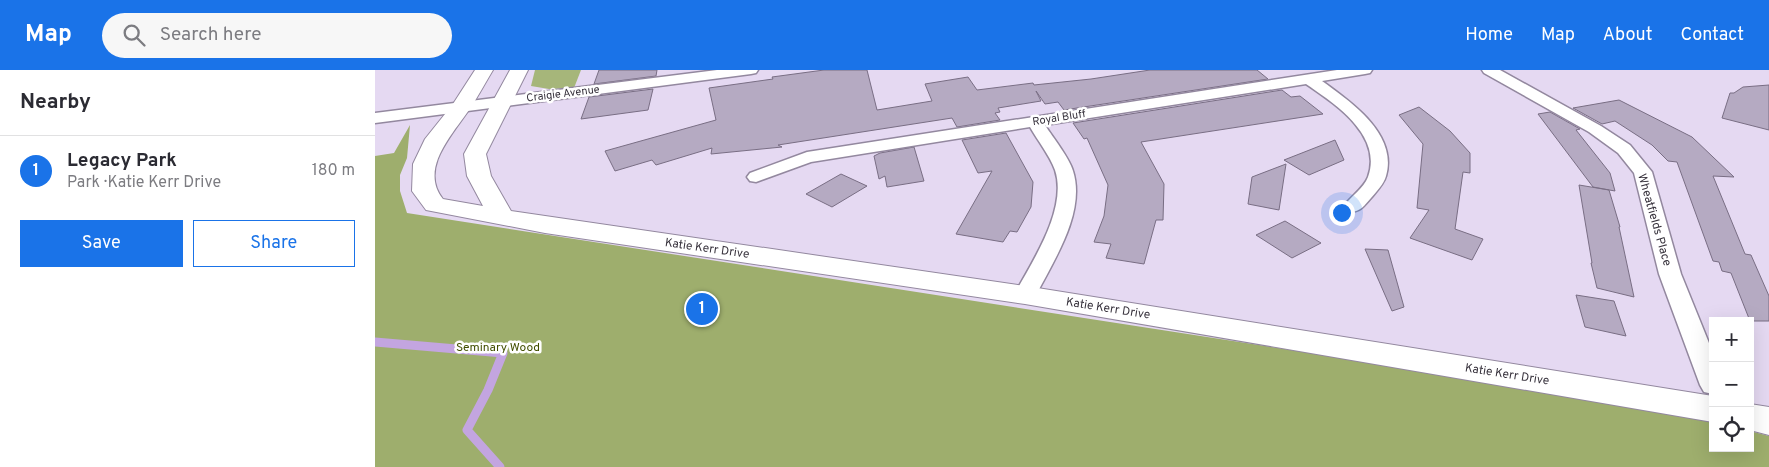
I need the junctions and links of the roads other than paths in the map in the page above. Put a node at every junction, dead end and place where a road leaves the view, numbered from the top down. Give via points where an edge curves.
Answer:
1 (484, 70) edge
2 (519, 70) edge
3 (751, 70) edge
4 (1365, 70) edge
5 (1489, 70) edge
6 (676, 75) edge
7 (1309, 79) junction
8 (501, 102) junction
9 (461, 106) junction
10 (375, 118) edge
11 (1035, 122) junction
12 (756, 177) dead end
13 (1353, 207) dead end
14 (501, 216) junction
15 (1025, 296) junction
16 (1709, 375) edge
17 (1709, 408) edge
18 (1754, 418) edge
19 (1769, 421) edge

1 - 9 street, Katie Kerr Drive
2 - 8 street
3 - 6 street, Craigie Avenue
4 - 7 street, Royal Bluff
5 - 16 street, Wheatfields Place via 1595,129 1624,149 1643,172 1670,274
6 - 8 street, Craigie Avenue
7 - 11 street, Royal Bluff
7 - 13 street via 1366,126 1380,152 1377,178
8 - 9 street, Craigie Avenue
8 - 14 street via 475,154 479,176
9 - 10 street, Craigie Avenue
9 - 14 street, Katie Kerr Drive via 436,139 425,164 424,191 435,205
11 - 12 street, Royal Bluff via 807,157
11 - 15 street via 1064,170 1068,193 1058,231
14 - 15 street, Katie Kerr Drive
15 - 17 street, Katie Kerr Drive
18 - 19 street

